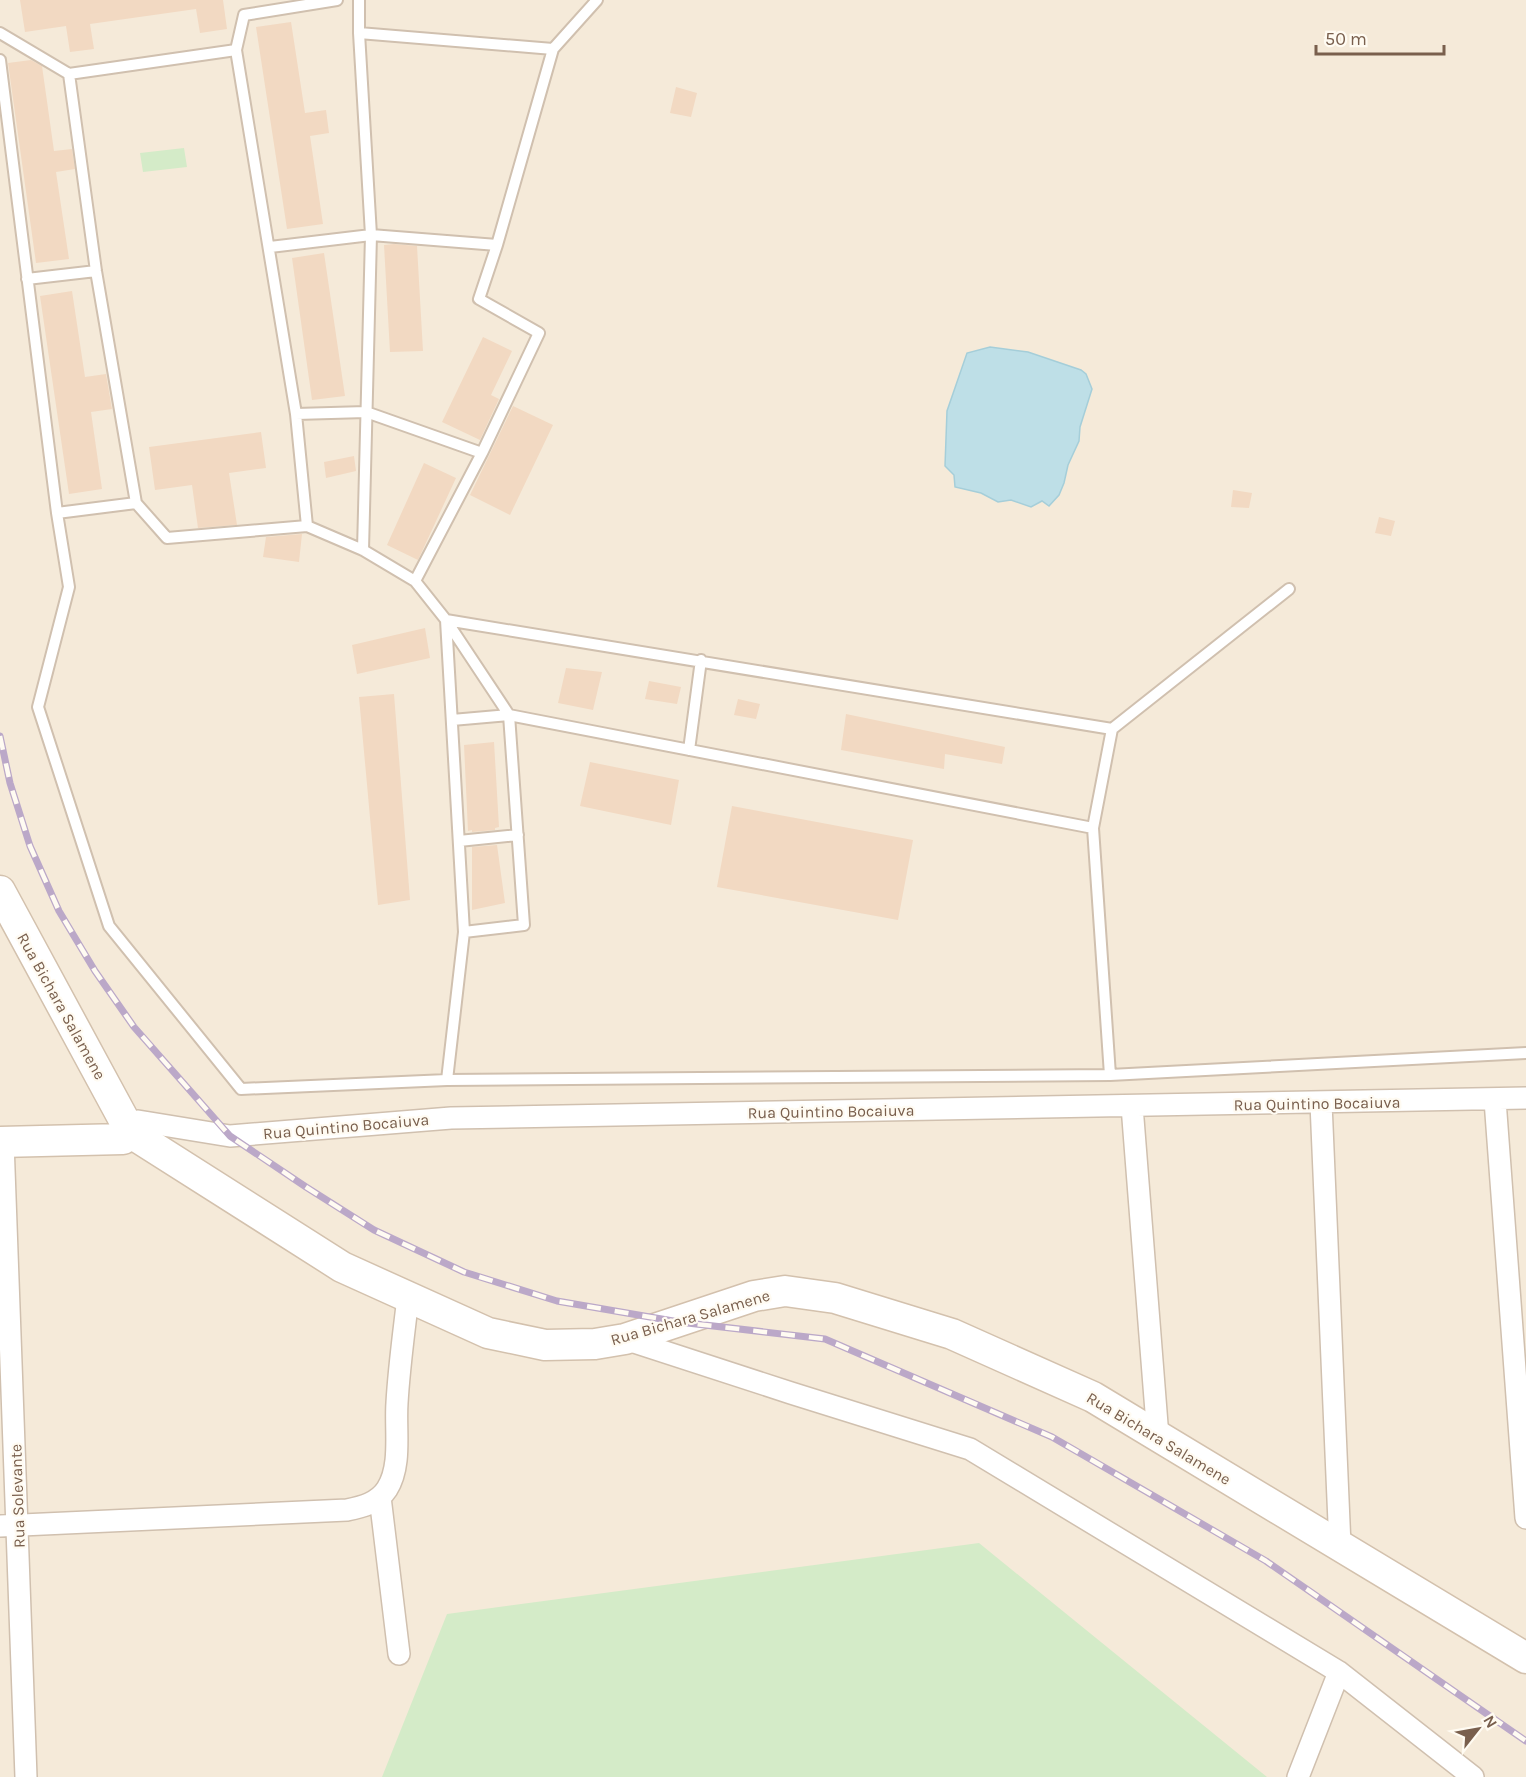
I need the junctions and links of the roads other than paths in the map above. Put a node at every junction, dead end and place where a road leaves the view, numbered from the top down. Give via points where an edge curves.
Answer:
1 (337, 0) edge
2 (359, 0) edge
3 (597, 0) edge
4 (0, 33) edge
5 (359, 33) junction
6 (553, 49) junction
7 (236, 50) junction
8 (0, 60) edge
9 (69, 74) junction
10 (370, 235) junction
11 (497, 245) junction
12 (270, 247) junction
13 (96, 271) junction
14 (27, 279) junction
15 (366, 412) junction
16 (296, 414) junction
17 (482, 453) junction
18 (136, 503) junction
19 (57, 513) junction
20 (307, 526) junction
21 (363, 550) junction
22 (416, 581) junction
23 (1289, 589) dead end
24 (446, 620) junction
25 (701, 660) junction
26 (509, 715) junction
27 (452, 720) junction
28 (1112, 729) junction
29 (689, 750) junction
30 (1093, 828) junction
31 (518, 835) junction
32 (459, 841) junction
33 (0, 891) edge
34 (464, 932) junction
35 (1526, 1053) edge
36 (1110, 1075) junction
37 (447, 1080) junction
38 (1526, 1098) edge
39 (1495, 1100) junction
40 (1321, 1103) junction
41 (1132, 1106) junction
42 (131, 1129) junction
43 (2, 1142) edge
44 (408, 1297) junction
45 (624, 1339) junction
46 (1158, 1437) junction
47 (1525, 1475) edge
48 (380, 1497) junction
49 (1526, 1518) edge
50 (9, 1525) edge
51 (1340, 1546) junction
52 (399, 1654) dead end
53 (1526, 1658) edge
54 (1339, 1672) junction
55 (26, 1777) edge
56 (1298, 1777) edge
57 (1473, 1777) edge

1 - 7 lane via 244,15
2 - 5 lane
3 - 6 lane
4 - 9 lane
5 - 6 lane
5 - 10 lane
6 - 11 lane
7 - 9 lane
7 - 12 lane
8 - 14 lane
9 - 13 lane
10 - 11 lane
10 - 12 lane
10 - 15 lane
11 - 17 lane via 479,299 539,333
12 - 16 lane
13 - 14 lane
13 - 18 lane
14 - 19 lane
15 - 16 lane
15 - 17 lane
15 - 21 lane
16 - 20 lane
17 - 22 lane
18 - 19 lane
18 - 20 lane via 167,537
19 - 37 lane via 69,587 38,707 109,926 241,1089
20 - 21 lane
21 - 22 lane
22 - 24 lane
23 - 28 lane
24 - 25 lane
24 - 26 lane
24 - 27 lane
25 - 28 lane
25 - 29 lane
26 - 27 lane
26 - 29 lane
26 - 31 lane
27 - 32 lane
28 - 30 lane
29 - 30 lane
30 - 36 lane
31 - 32 lane
31 - 34 lane via 524,925
32 - 34 lane
33 - 42 main road, Rua Bichara Salamene
34 - 37 lane
35 - 36 lane
36 - 37 lane
38 - 39 street, Rua Quintino Bocaiuva
39 - 40 street, Rua Quintino Bocaiuva
39 - 47 street
40 - 41 street, Rua Quintino Bocaiuva
40 - 51 street
41 - 42 street, Rua Quintino Bocaiuva via 452,1118 230,1136
41 - 46 street
42 - 43 main road, Rua Quintino Bocaiuva
42 - 44 main road, Rua Bichara Salamene via 342,1267
43 - 50 street, Rua Solevante
44 - 45 main road, Rua Bichara Salamene via 488,1333 534,1342 595,1344
44 - 48 street via 395,1460 391,1481
45 - 46 main road, Rua Bichara Salamene via 754,1296 785,1291 835,1298 952,1334 1093,1397
45 - 54 street via 970,1449
46 - 51 main road, Rua Bichara Salamene
47 - 49 street
48 - 50 street via 363,1507 347,1510
48 - 52 street
50 - 55 street, Rua Solevante
51 - 53 main road, Rua Bichara Salamene
54 - 56 street
54 - 57 street

